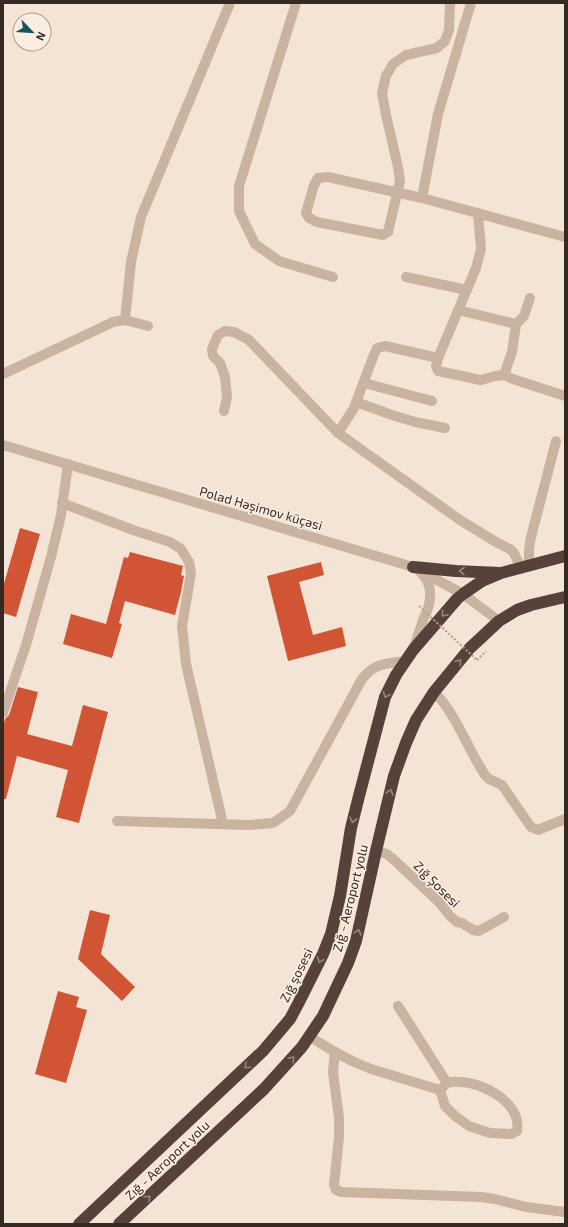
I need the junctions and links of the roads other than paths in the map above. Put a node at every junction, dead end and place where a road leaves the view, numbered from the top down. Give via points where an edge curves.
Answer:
1 (230, 3) edge
2 (296, 3) edge
3 (450, 3) edge
4 (471, 3) edge
5 (398, 193) junction
6 (422, 198) junction
7 (478, 213) junction
8 (565, 237) edge
9 (333, 277) dead end
10 (406, 277) dead end
11 (467, 290) junction
12 (530, 298) dead end
13 (458, 310) junction
14 (125, 320) junction
15 (516, 324) junction
16 (148, 326) dead end
17 (438, 358) junction
18 (3, 374) edge
19 (504, 375) junction
20 (364, 383) junction
21 (565, 396) edge
22 (432, 401) dead end
23 (356, 402) junction
24 (224, 411) dead end
25 (445, 428) dead end
26 (338, 433) junction
27 (556, 442) dead end
28 (3, 445) edge
29 (68, 464) junction
30 (62, 503) junction
31 (565, 556) edge
32 (413, 566) junction
33 (525, 567) junction
34 (501, 573) junction
35 (463, 594) junction
36 (565, 597) edge
37 (499, 621) junction
38 (413, 650) junction
39 (406, 661) junction
40 (434, 692) junction
41 (3, 713) edge
42 (565, 819) edge
43 (117, 821) dead end
44 (223, 824) junction
45 (376, 851) junction
46 (504, 917) dead end
47 (398, 1006) dead end
48 (310, 1037) junction
49 (335, 1052) junction
50 (444, 1086) junction
51 (565, 1212) edge
52 (79, 1224) edge
53 (119, 1224) edge

1 - 14 street via 140,217 131,262
2 - 9 street via 239,186 239,211 255,244 279,261
3 - 5 street via 449,30 445,40 437,48 406,55 393,64 386,76 382,93 398,167
4 - 6 street via 438,114
5 - 5 street via 328,177 318,178 306,213 317,222 383,235 388,232
5 - 6 street
6 - 7 street
7 - 8 street
7 - 11 street via 481,249
10 - 11 street
11 - 13 street
12 - 15 street via 524,316
13 - 15 street
13 - 17 street
14 - 16 street
14 - 18 street via 113,322
15 - 19 street via 512,352
17 - 19 street via 438,371 481,380
17 - 20 street via 385,346 377,348
19 - 21 street
20 - 22 street
20 - 23 street
23 - 25 street via 415,422
23 - 26 street
24 - 26 street via 227,397 225,377 220,364 213,356 212,349 218,335 225,331 234,332 249,340
26 - 33 street via 460,520 510,549
27 - 33 street
28 - 29 street, Polad Həşimov küçəsi
29 - 30 street
29 - 32 street, Polad Həşimov küçəsi
30 - 41 street via 51,557
30 - 44 street via 170,542 181,549 189,562 191,573 182,626 186,664
31 - 33 highway
34 -> 32 highway
32 - 35 street, Polad Həşimov küçəsi
32 - 38 street via 427,580 430,590 430,603
33 - 34 highway
34 - 35 highway, Zığ şosesi via 482,581
35 - 37 street, Polad Həşimov küçəsi
35 -> 38 highway, Zığ şosesi
36 - 37 highway, Zığ - Aeroport yolu via 517,610
40 -> 37 highway, Zığ - Aeroport yolu via 470,648
38 - 39 highway, Zığ şosesi
39 - 44 street via 378,665 362,679 290,811 272,823
39 -> 52 highway, Zığ şosesi via 390,684 381,711 353,821 340,896 330,934 295,1009 263,1051
40 - 42 street via 453,716 485,775 502,785 530,827 538,830
45 -> 40 highway, Zığ - Aeroport yolu via 392,783 406,742 416,720
43 - 44 street
45 - 46 street, Zığ Şosesi via 394,859 457,922 479,931
48 -> 45 highway, Zığ - Aeroport yolu via 336,990 356,941
47 - 50 street
48 - 49 street
53 -> 48 highway, Zığ - Aeroport yolu via 264,1089
49 - 50 street via 371,1069
49 - 51 street via 333,1072 339,1118 334,1185 336,1190 481,1197 520,1206
50 - 50 street via 445,1106 469,1126 490,1133 511,1134 517,1131 514,1112 508,1102 489,1090 475,1084 460,1082

